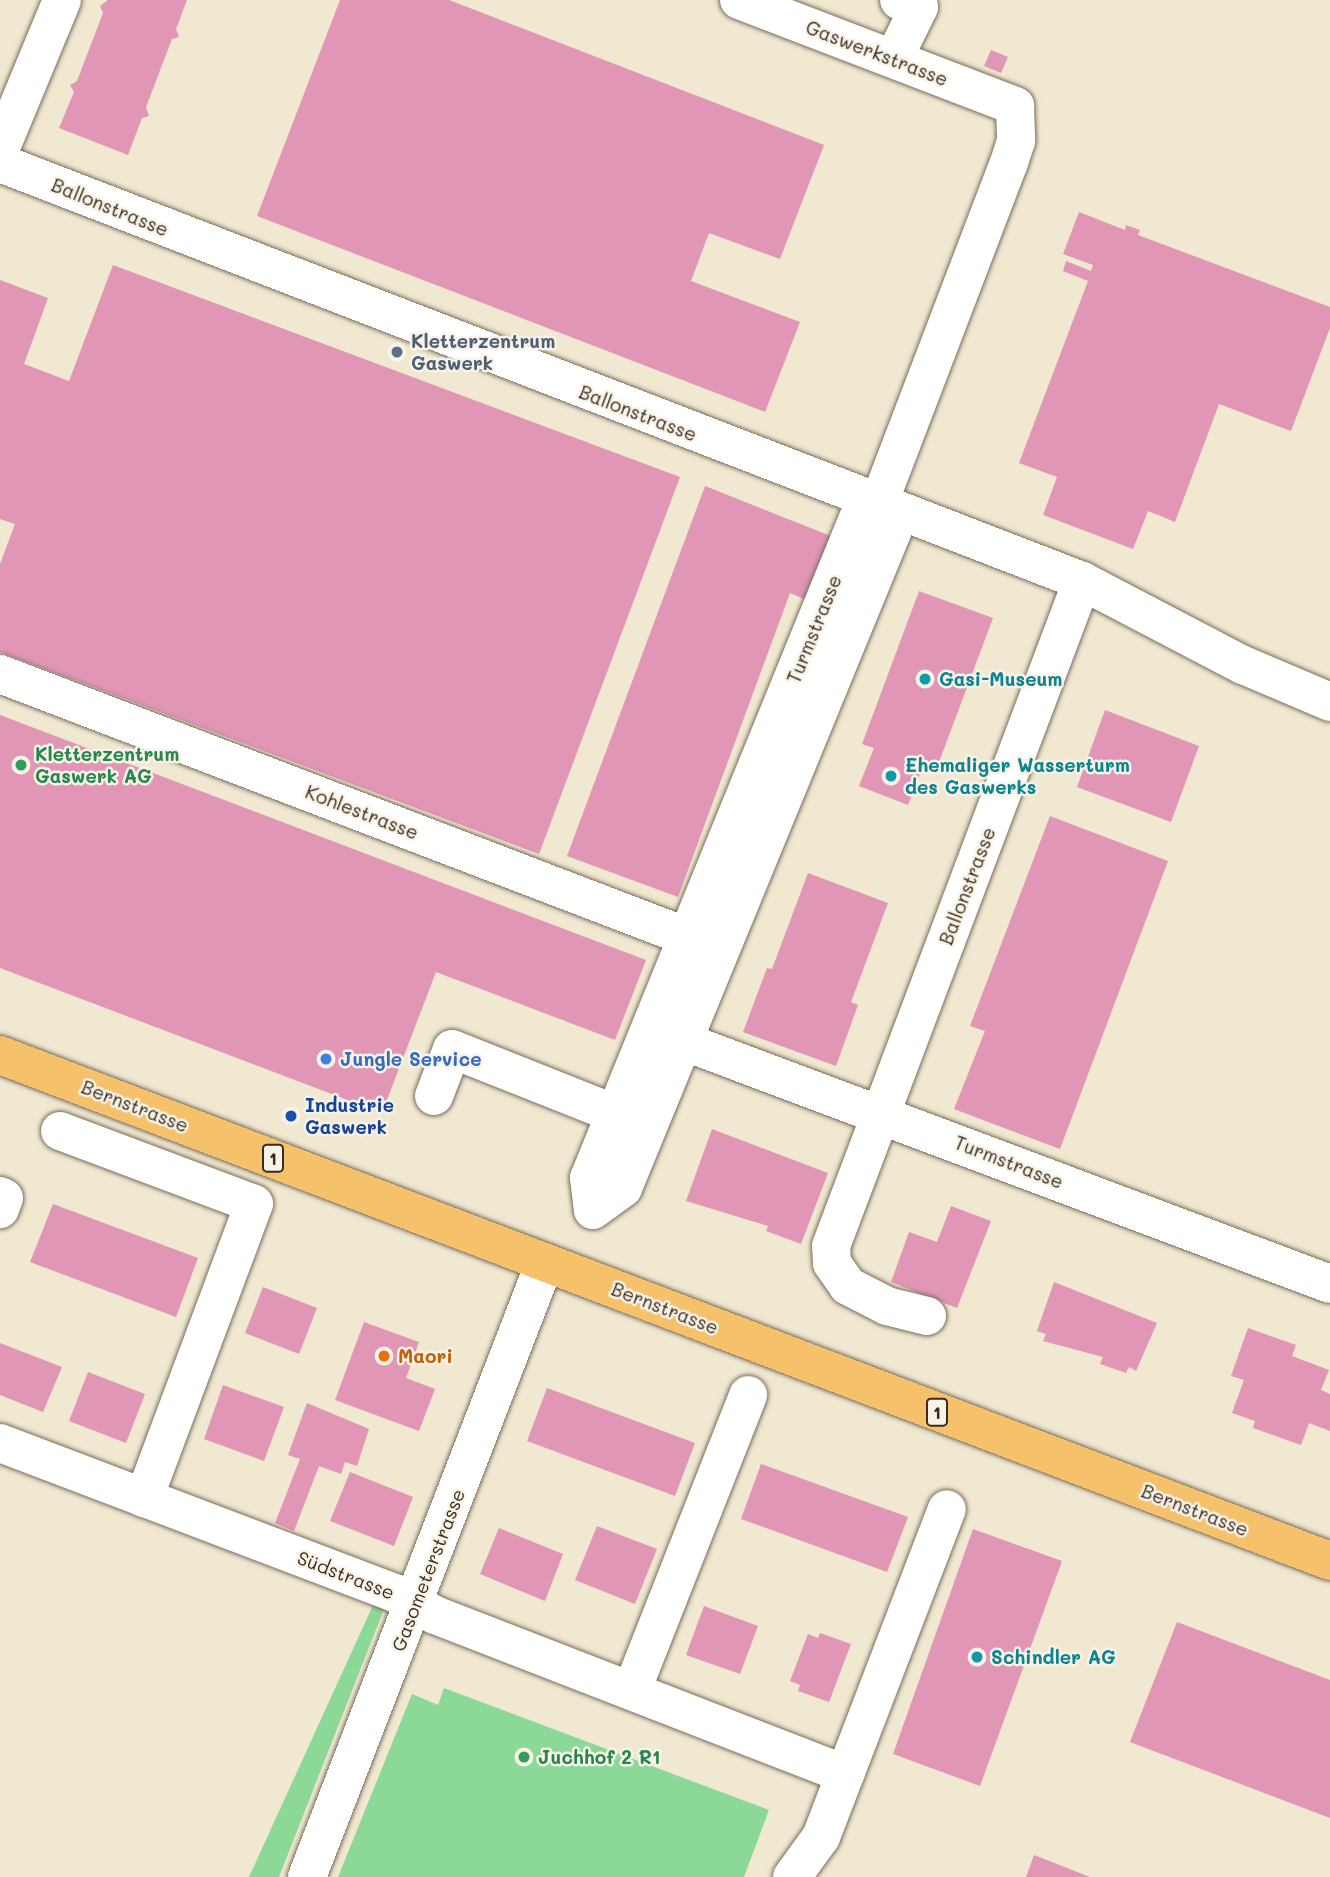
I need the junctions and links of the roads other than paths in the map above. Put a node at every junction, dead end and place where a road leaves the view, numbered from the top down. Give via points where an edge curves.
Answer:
1 (61, 0) edge
2 (739, 0) edge
3 (899, 0) edge
4 (894, 58) junction
5 (1015, 106) joint
6 (0, 150) edge
7 (0, 163) edge
8 (881, 506) junction
9 (1082, 581) junction
10 (0, 674) edge
11 (1330, 702) edge
12 (706, 944) junction
13 (650, 1029) junction
14 (687, 1042) junction
15 (0, 1055) edge
16 (434, 1096) dead end
17 (881, 1112) junction
18 (615, 1114) junction
19 (60, 1130) dead end
20 (0, 1196) edge
21 (0, 1209) edge
22 (545, 1262) junction
23 (1330, 1284) edge
24 (927, 1316) dead end
25 (748, 1395) dead end
26 (0, 1443) edge
27 (144, 1499) junction
28 (947, 1509) dead end
29 (1330, 1561) edge
30 (415, 1604) junction
31 (632, 1690) junction
32 (845, 1774) junction
33 (307, 1877) edge
34 (792, 1877) edge

1 - 6 street
2 - 4 street, Gaswerkstrasse
3 - 4 street via 919,7
4 - 5 street, Gaswerkstrasse
5 - 8 street, Turmstrasse via 1016,141 1008,165
7 - 8 street, Ballonstrasse
8 - 9 street, Ballonstrasse
8 - 12 street, Turmstrasse
9 - 11 street, Ballonstrasse via 1243,665
9 - 17 street, Ballonstrasse
10 - 12 street, Kohlestrasse
12 - 13 street, Turmstrasse
12 - 14 street, Turmstrasse
13 - 14 street, Turmstrasse
13 - 18 street, Turmstrasse
14 - 17 street, Turmstrasse
14 - 18 street, Turmstrasse via 624,1188 593,1210 589,1178
15 - 22 main road, Bernstrasse / 1
16 - 18 street via 452,1049
17 - 23 street, Turmstrasse
17 - 24 street, Ballonstrasse via 831,1246 832,1263 848,1286 887,1306
19 - 27 street via 254,1204
20 - 21 street via 4,1198
22 - 29 main road, Bernstrasse / 1
22 - 30 street, Gasometerstrasse
25 - 31 street
26 - 27 street, Südstrasse
27 - 30 street, Südstrasse
28 - 32 street
30 - 31 street, Südstrasse
30 - 33 street, Gasometerstrasse
31 - 32 street, Südstrasse
32 - 34 street via 821,1838

